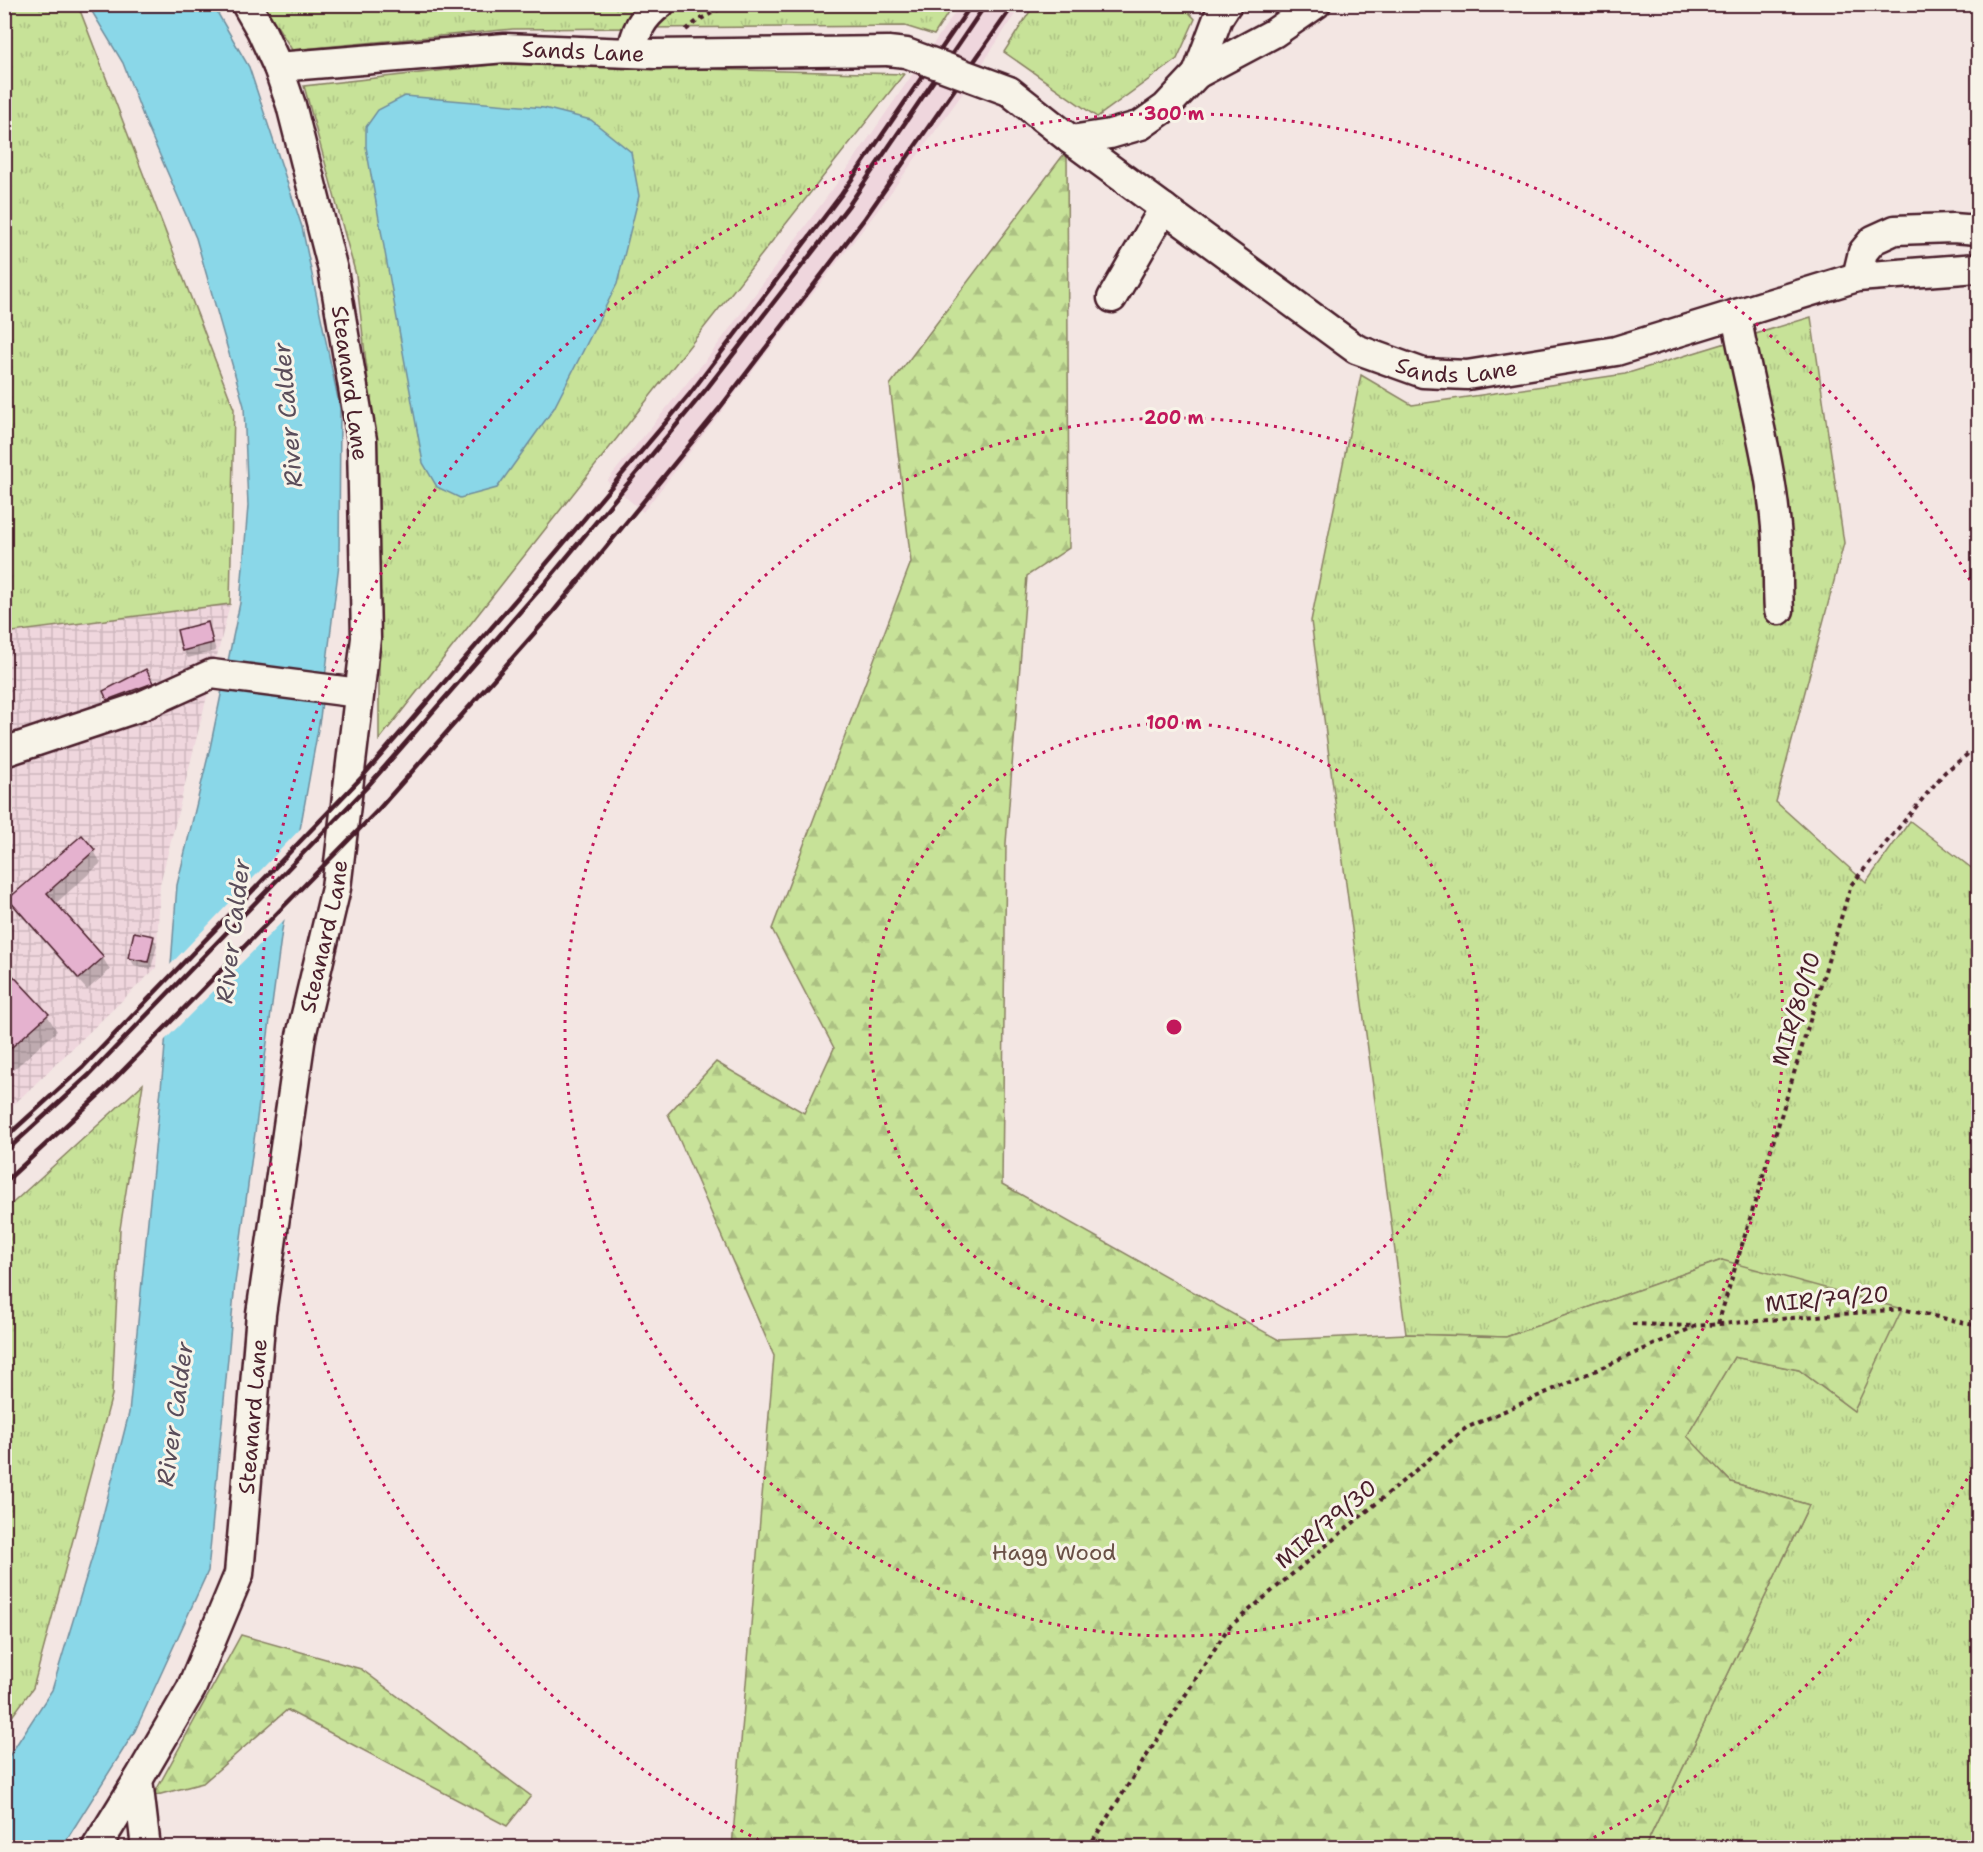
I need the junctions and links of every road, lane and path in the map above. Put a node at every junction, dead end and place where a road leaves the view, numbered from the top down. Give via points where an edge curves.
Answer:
1 (246, 4) edge
2 (660, 4) edge
3 (1227, 4) edge
4 (1316, 4) edge
5 (632, 53) junction
6 (278, 67) junction
7 (1197, 74) junction
8 (1071, 140) junction
9 (1164, 208) junction
10 (1978, 230) edge
11 (1978, 268) edge
12 (1857, 277) junction
13 (1112, 298) dead end
14 (1736, 315) junction
15 (1779, 610) dead end
16 (351, 692) junction
17 (1978, 746) edge
18 (4, 752) edge
19 (1632, 1324) dead end
20 (1718, 1324) junction
21 (1696, 1326) junction
22 (1978, 1326) edge
23 (1679, 1334) joint
24 (138, 1780) junction
25 (96, 1848) edge
26 (146, 1848) edge
27 (1088, 1848) edge

1 - 6 street, Steanard Lane
2 - 5 street via 641,22
3 - 7 street
4 - 7 street via 1274,33
5 - 6 street, Sands Lane via 505,48
5 - 8 street, Sands Lane, bridge via 906,53 1009,91
6 - 16 street, Steanard Lane via 333,270 362,440 366,638
7 - 8 street via 1165,108 1141,125
8 - 9 street, Sands Lane
9 - 13 street
9 - 14 street, Sands Lane via 1356,349 1423,373 1467,375 1617,351
10 - 12 street via 1895,230 1873,240 1863,252
11 - 12 street, Sands Lane
12 - 14 street, Sands Lane
14 - 15 street via 1758,414 1776,527
16 - 18 street via 213,674 138,707
16 - 24 street, Steanard Lane via 336,888 301,1036 261,1314 239,1574 191,1689
17 - 20 path, MIR/80/10 via 1945,772 1851,885
19 - 21 path
20 - 21 path, MIR/79/20
20 - 22 path, MIR/79/20 via 1902,1309
21 - 23 path, MIR/79/20
23 - 27 path, MIR/79/30 via 1467,1428 1228,1628
24 - 25 street, Steanard Lane
24 - 26 street

